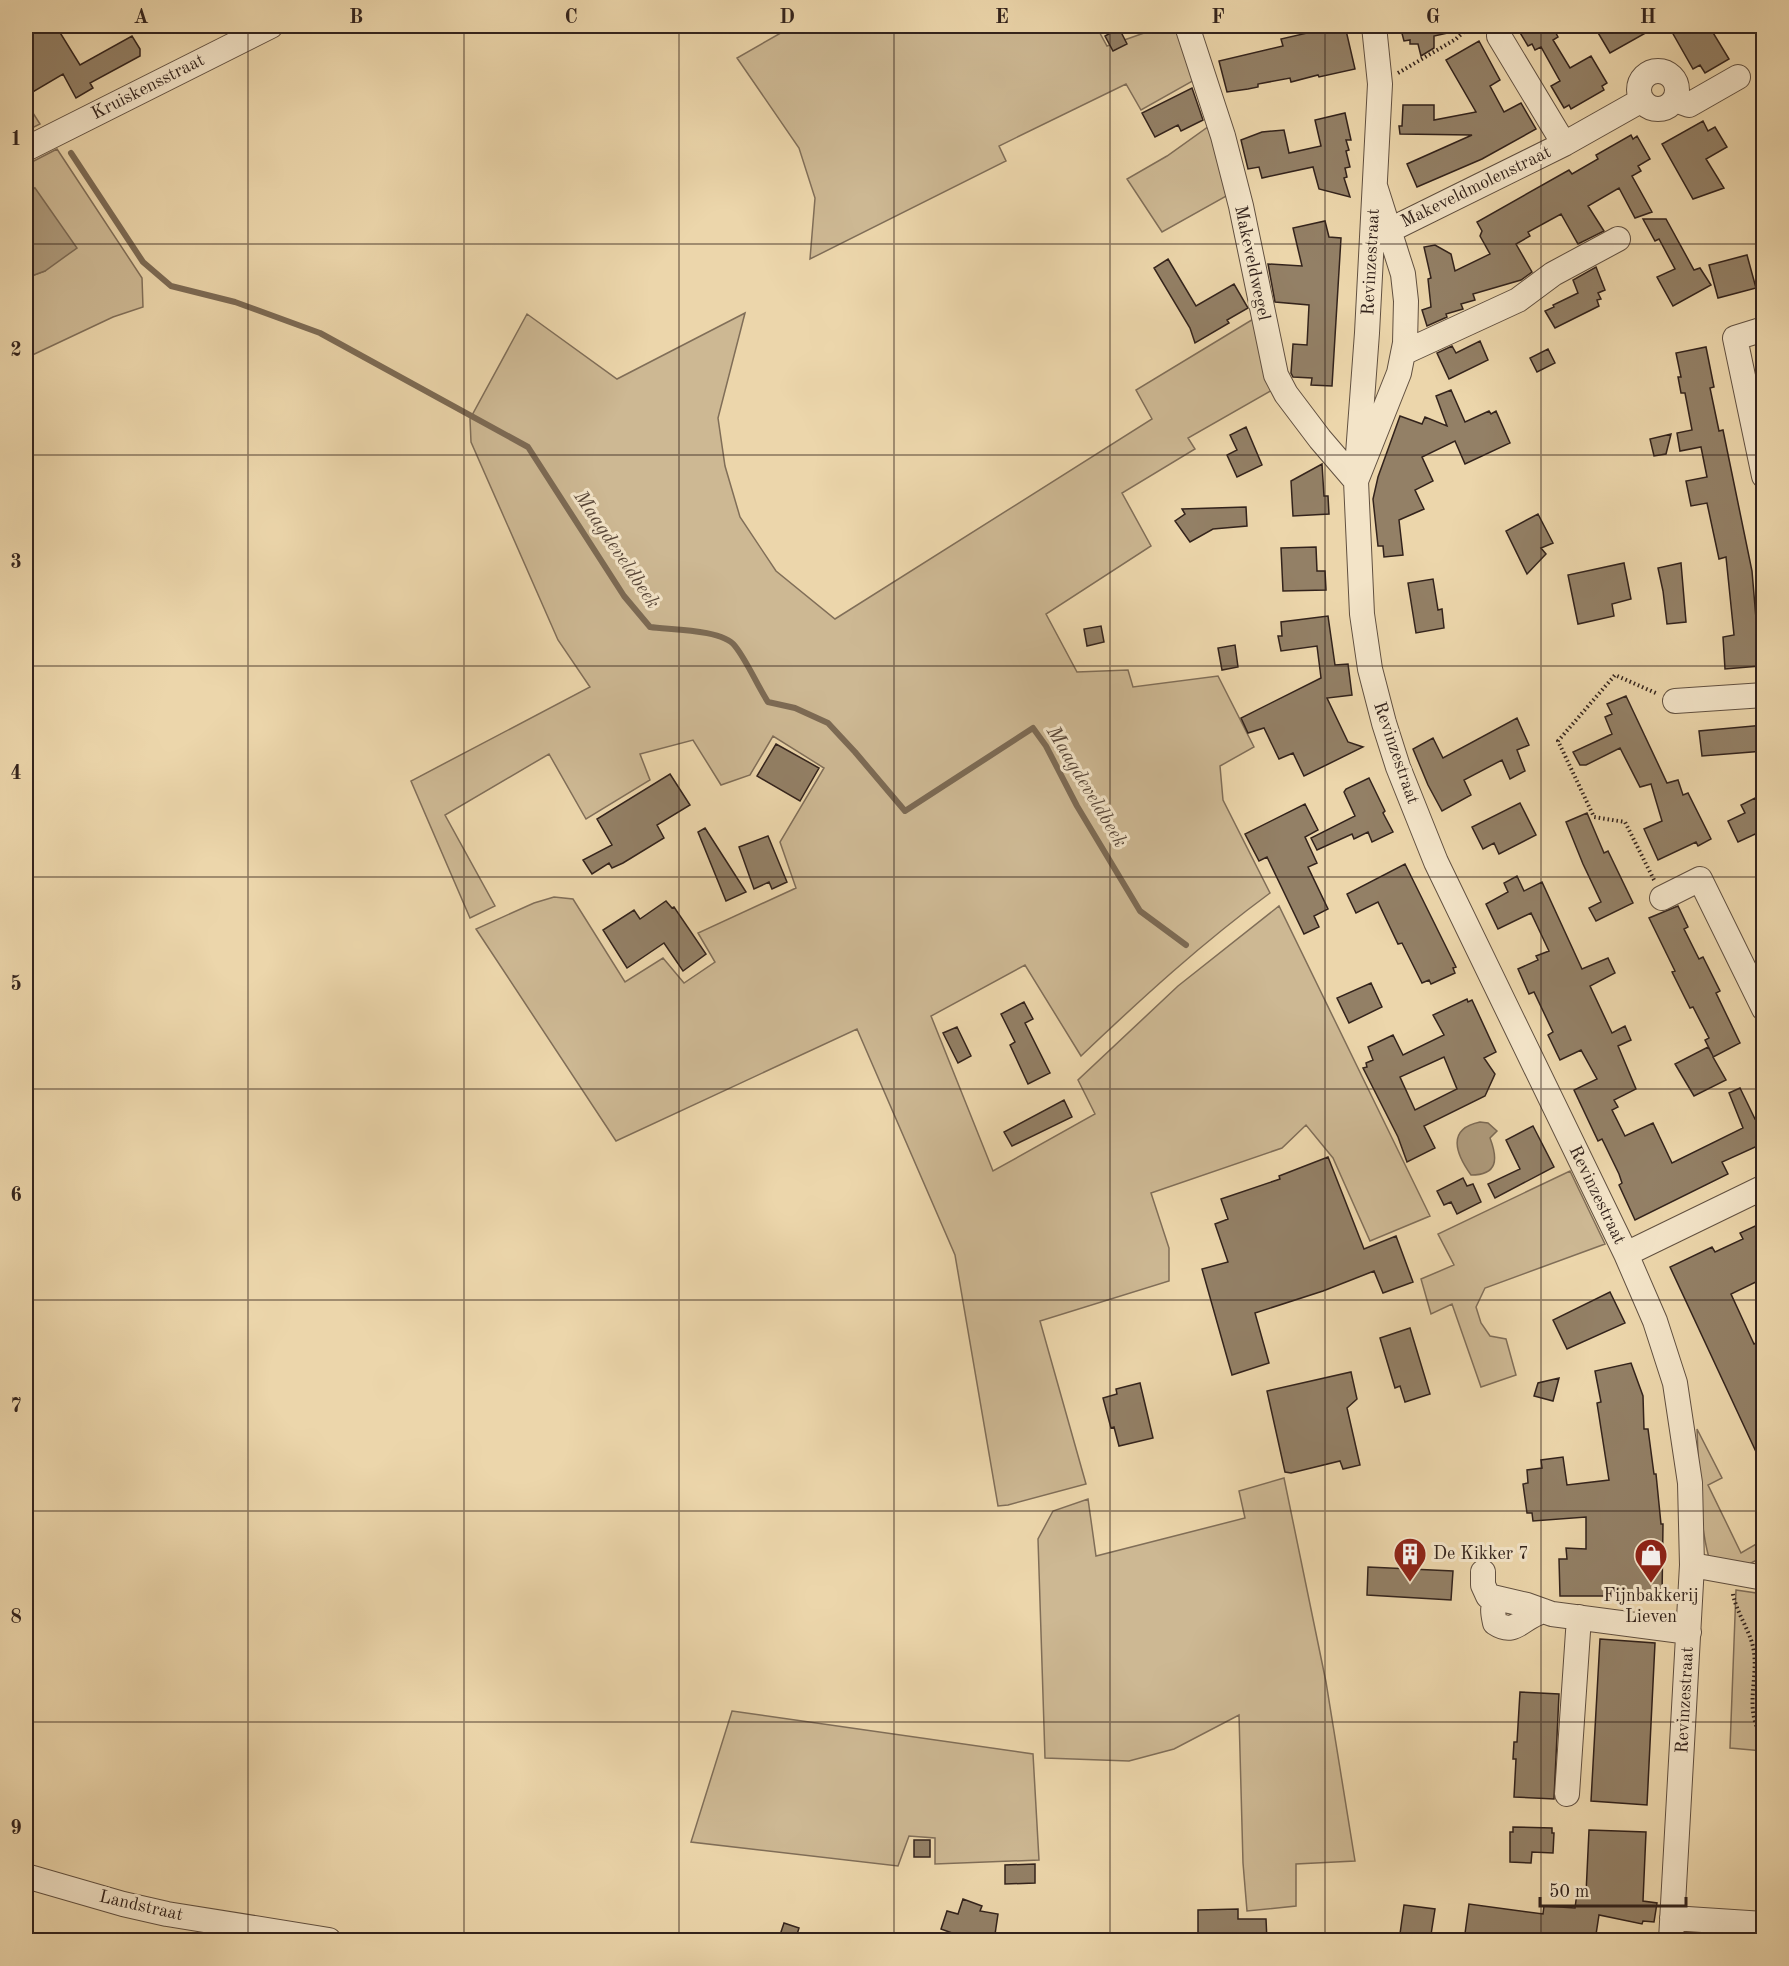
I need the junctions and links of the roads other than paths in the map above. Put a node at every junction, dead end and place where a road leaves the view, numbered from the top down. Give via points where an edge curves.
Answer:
1 (271, 26) edge
2 (1187, 26) edge
3 (1374, 26) edge
4 (1498, 36) dead end
5 (1738, 77) dead end
6 (1642, 100) junction
7 (1675, 100) junction
8 (1564, 144) junction
9 (26, 149) edge
10 (1376, 186) junction
11 (1388, 231) junction
12 (1618, 239) dead end
13 (1764, 329) edge
14 (1403, 353) junction
15 (1764, 476) edge
16 (1356, 481) junction
17 (1764, 695) edge
18 (1675, 701) road end
19 (1662, 898) road end
20 (1764, 1009) edge
21 (1764, 1187) edge
22 (1626, 1254) junction
23 (1692, 1565) junction
24 (1483, 1572) dead end
25 (1764, 1578) edge
26 (1579, 1617) junction
27 (1689, 1632) junction
28 (1567, 1794) dead end
29 (26, 1876) edge
30 (1764, 1924) edge
31 (1671, 1929) edge
32 (329, 1941) edge

1 - 9 street, Kruiskensstraat
2 - 16 street, Makeveldwegel via 1229,159 1276,375 1286,394
3 - 10 street, Revinzestraat via 1380,84
4 - 8 street, Makeveldmolenstraat
5 - 7 street via 1689,105
6 - 7 street via 1654,109 1662,109
6 - 7 street via 1640,82 1657,70 1672,76 1677,84
6 - 8 street, Makeveldmolenstraat
8 - 11 street, Makeveldmolenstraat
10 - 11 street, Revinzestraat
10 - 16 street, Revinzestraat
11 - 14 street, Revinzestraat via 1403,274
12 - 14 street via 1553,274 1518,300
13 - 15 street via 1735,338
14 - 16 street, Revinzestraat via 1399,373
16 - 22 street, Revinzestraat via 1362,614 1370,669 1398,767 1436,862
17 - 18 street
19 - 20 street via 1700,879
21 - 22 street
22 - 23 street, Revinzestraat via 1656,1321 1676,1383 1690,1483
23 - 25 street
23 - 27 street, Revinzestraat
24 - 26 street via 1488,1596
26 - 27 street
26 - 28 street
27 - 31 street, Revinzestraat
29 - 32 street, Landstraat via 167,1914
30 - 31 street

